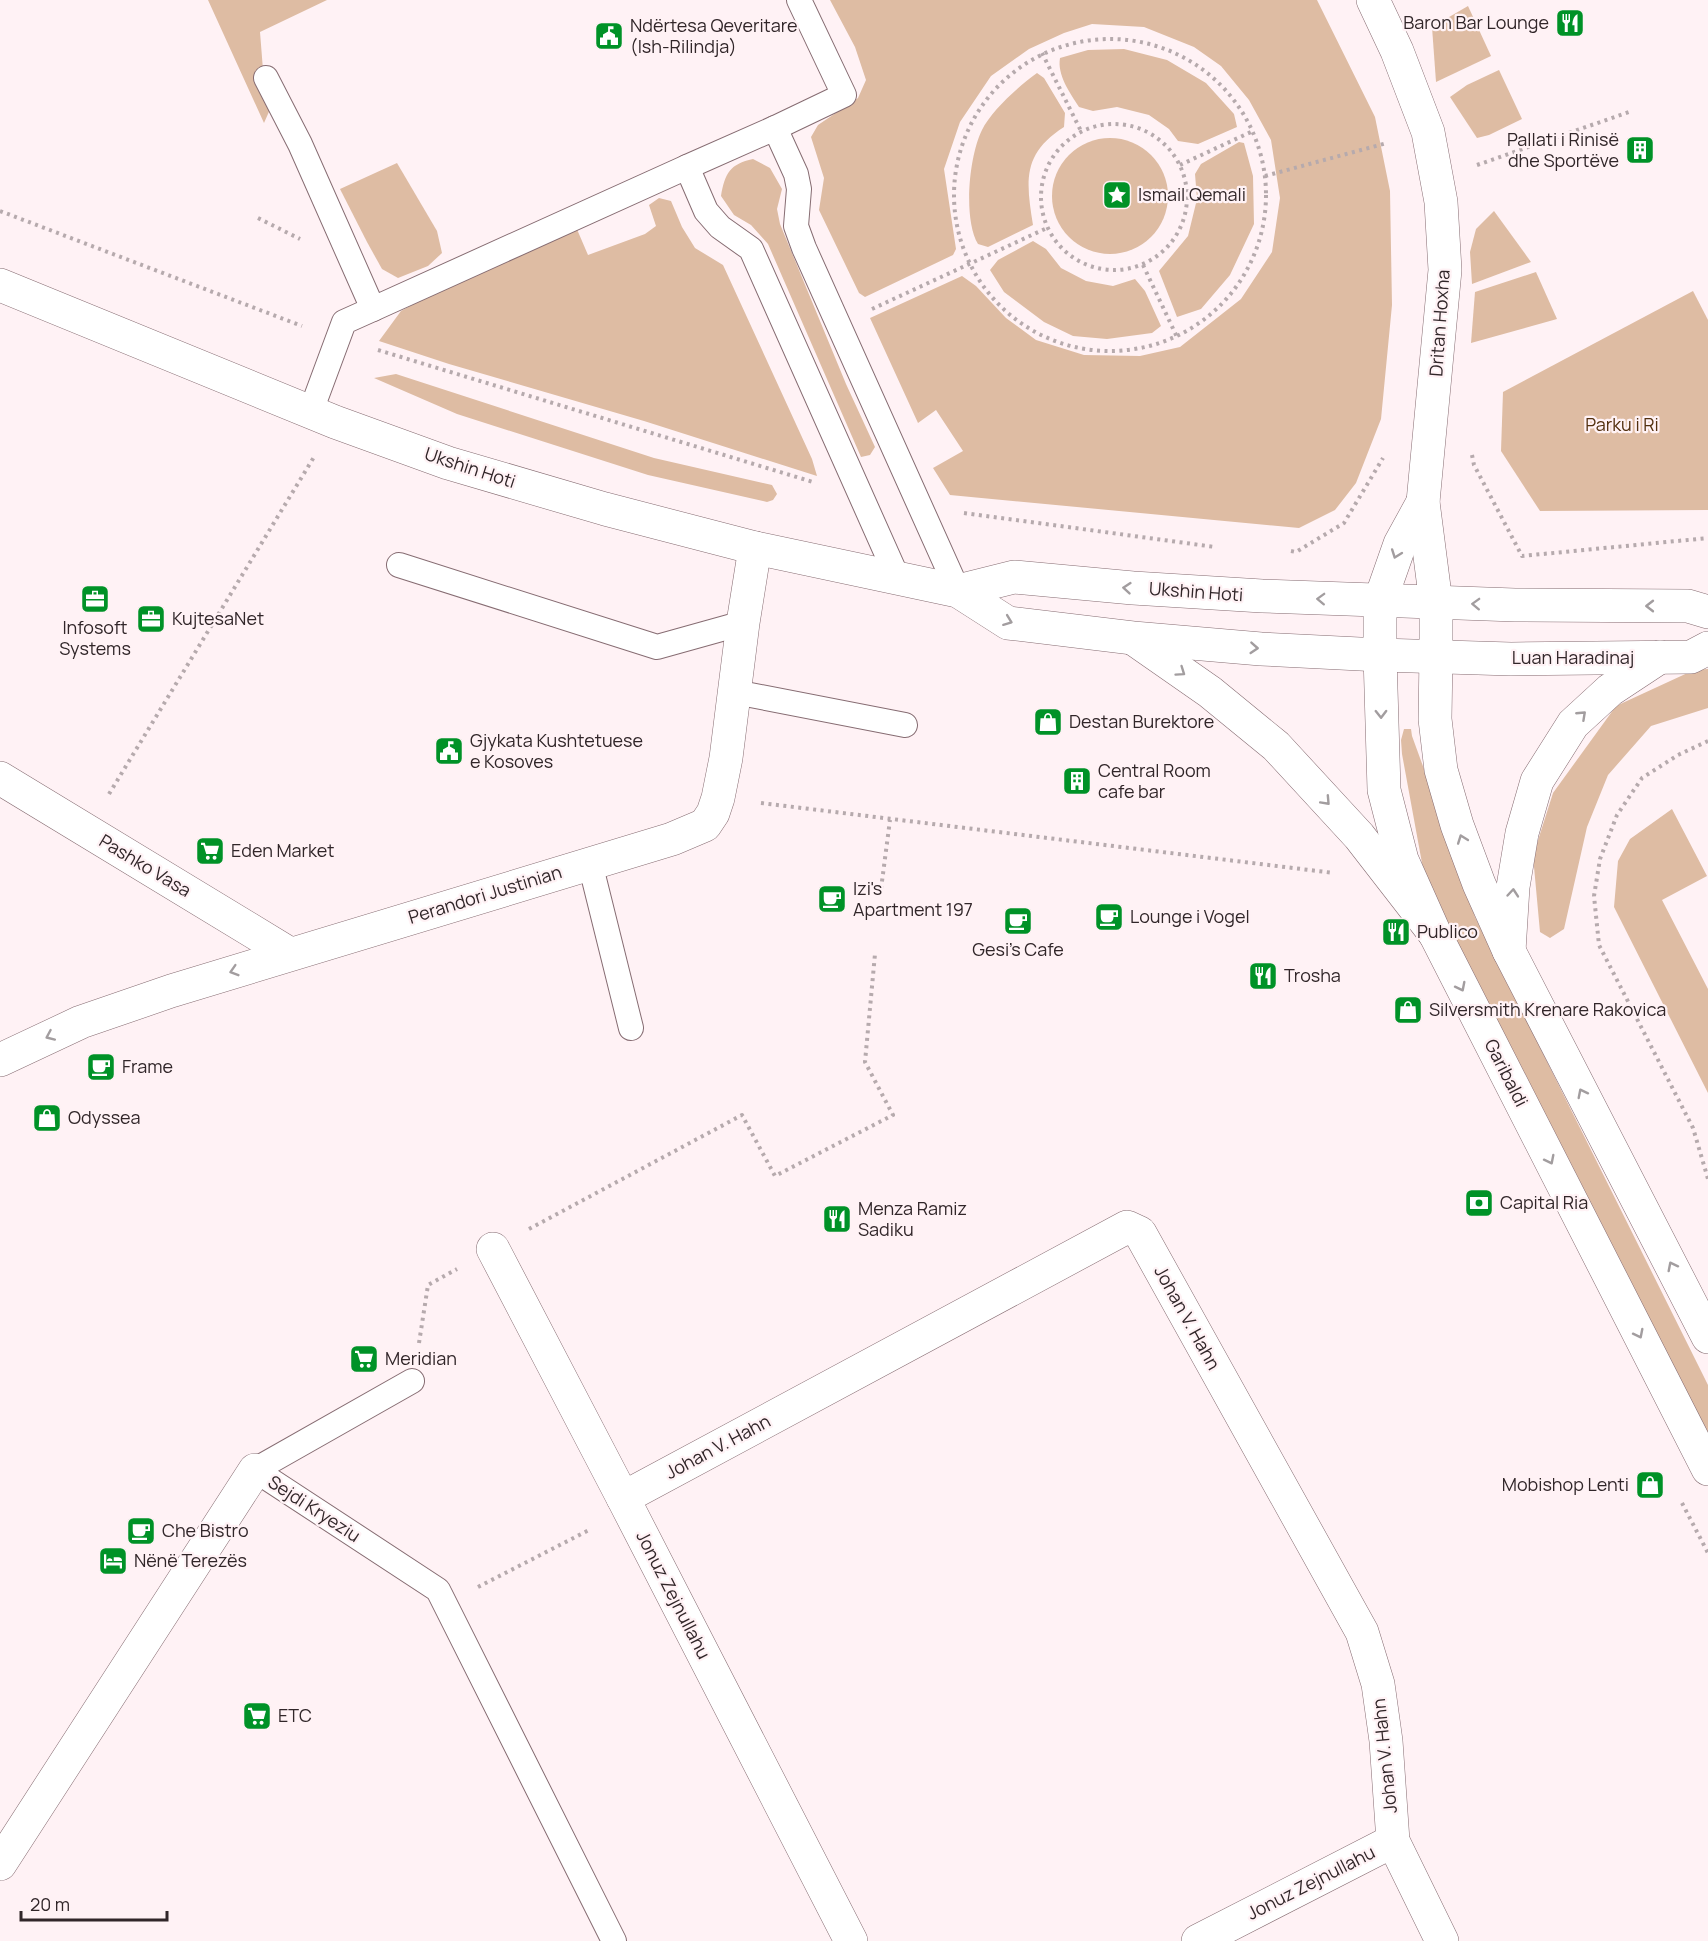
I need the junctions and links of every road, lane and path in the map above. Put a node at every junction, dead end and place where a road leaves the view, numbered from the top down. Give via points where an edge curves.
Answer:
1 (799, 0) edge
2 (1372, 0) edge
3 (1042, 53) junction
4 (266, 78) dead end
5 (1629, 112) dead end
6 (775, 128) junction
7 (1082, 131) junction
8 (1253, 131) junction
9 (1428, 132) junction
10 (1180, 165) junction
11 (687, 167) junction
12 (1471, 167) dead end
13 (1265, 176) junction
14 (0, 212) edge
15 (1047, 228) junction
16 (970, 264) junction
17 (1143, 264) junction
18 (0, 285) edge
19 (373, 309) junction
20 (838, 324) junction
21 (1177, 337) junction
22 (337, 339) junction
23 (323, 416) junction
24 (1389, 448) dead end
25 (861, 497) junction
26 (1423, 502) junction
27 (919, 507) junction
28 (1502, 517) dead end
29 (1708, 538) edge
30 (755, 548) junction
31 (1222, 548) dead end
32 (1286, 551) dead end
33 (399, 565) dead end
34 (898, 579) junction
35 (958, 591) junction
36 (1380, 601) junction
37 (1437, 603) junction
38 (1708, 612) edge
39 (743, 624) junction
40 (1133, 638) junction
41 (1708, 648) edge
42 (1380, 655) junction
43 (1436, 656) junction
44 (1660, 657) junction
45 (735, 692) junction
46 (905, 725) dead end
47 (1708, 741) edge
48 (0, 778) edge
49 (718, 798) junction
50 (104, 802) dead end
51 (890, 820) junction
52 (590, 863) junction
53 (1341, 873) dead end
54 (881, 889) dead end
55 (1435, 934) junction
56 (1509, 951) junction
57 (290, 954) junction
58 (874, 954) dead end
59 (631, 1028) dead end
60 (0, 1060) edge
61 (1708, 1179) edge
62 (493, 1249) junction
63 (1708, 1337) edge
64 (412, 1382) joint
65 (1708, 1469) edge
66 (255, 1470) junction
67 (626, 1503) junction
68 (445, 1605) junction
69 (1393, 1841) junction
70 (0, 1864) edge
71 (614, 1941) edge
72 (851, 1941) edge
73 (1198, 1941) edge
74 (1442, 1941) edge

1 - 6 lane via 844,95
2 - 9 street, Dritan Hoxha via 1397,51
3 - 7 path
3 - 8 path via 1081,40 1123,39 1163,48 1200,67 1230,95
3 - 16 path via 1012,72 987,97 968,127 957,160 953,195 957,231
4 - 19 lane via 300,144
5 - 12 path
6 - 11 lane
6 - 20 lane via 796,174 796,226
7 - 10 path via 1104,124 1127,124 1148,132 1167,147
7 - 15 path via 1063,144 1049,162 1041,184
8 - 10 path
8 - 13 path
9 - 13 path
9 - 26 street, Dritan Hoxha via 1442,201 1445,270
10 - 17 path via 1186,184 1182,223 1160,255
11 - 19 lane
11 - 25 lane via 706,211 720,227 751,249
13 - 21 path via 1265,215 1256,253 1237,286 1210,316
14 - 22 path
15 - 16 path
15 - 17 path via 1060,247 1077,261 1098,269 1120,270
16 - 20 path
16 - 21 path via 998,304 1037,333 1082,349 1131,350
17 - 21 path
18 - 23 street, Ukshin Hoti
19 - 22 lane via 344,322
20 - 27 lane
22 - 23 lane
22 - 25 path
23 - 30 street, Ukshin Hoti via 448,463 605,510
23 - 50 path
24 - 32 path via 1344,523 1296,552
25 - 34 lane
26 -> 36 street, Garibaldi via 1400,544
26 - 37 street, Dritan Hoxha
27 - 31 path
27 - 35 lane
28 - 29 path via 1522,555
30 - 34 street, Ukshin Hoti
30 - 39 street, Perandori Justinian
33 - 39 lane via 657,646
34 - 35 street, Ukshin Hoti
36 -> 35 street, Ukshin Hoti via 1133,588 1014,577
35 -> 40 street, Ukshin Hoti via 1008,623
36 - 37 street, Ukshin Hoti
36 - 42 street, Garibaldi
38 -> 37 street via 1688,606
37 - 43 street, Dritan Hoxha
39 - 45 street, Perandori Justinian
40 -> 42 street, Ukshin Hoti
40 -> 55 street via 1210,692 1276,746 1359,836
41 - 44 street, Luan Haradinaj via 1691,657
42 - 43 street, Luan Haradinaj
42 -> 55 street, Garibaldi via 1384,790 1402,860
43 - 44 street, Luan Haradinaj
56 -> 43 street via 1479,884 1441,770 1435,719
56 -> 44 street via 1513,887 1522,833 1537,781 1573,724 1610,690
45 - 46 lane
45 - 49 street, Perandori Justinian
47 - 61 path via 1678,754 1642,778 1617,815 1600,859 1594,896 1599,945 1693,1128
48 - 57 street, Pashko Vasa
49 - 51 path
49 - 52 street, Perandori Justinian via 714,813 698,829
51 - 53 path
51 - 54 path
52 - 57 street, Perandori Justinian
52 - 59 lane
55 -> 65 street, Garibaldi
63 -> 56 street
57 -> 60 street, Perandori Justinian via 81,1022
58 - 62 path via 865,1062 892,1116 775,1176 742,1115
62 - 64 path via 428,1285
62 - 67 street, Jonuz Zejnullahu
64 - 66 lane
66 - 68 lane, Sejdi Kryeziu via 438,1590
66 - 70 street, Sejdi Kryeziu
67 - 68 path
67 - 69 street, Johan V. Hahn via 1127,1227 1140,1233 1362,1632 1378,1684
67 - 72 street, Jonuz Zejnullahu
68 - 71 lane, Sejdi Kryeziu
69 - 73 street, Jonuz Zejnullahu
69 - 74 street, Johan V. Hahn

